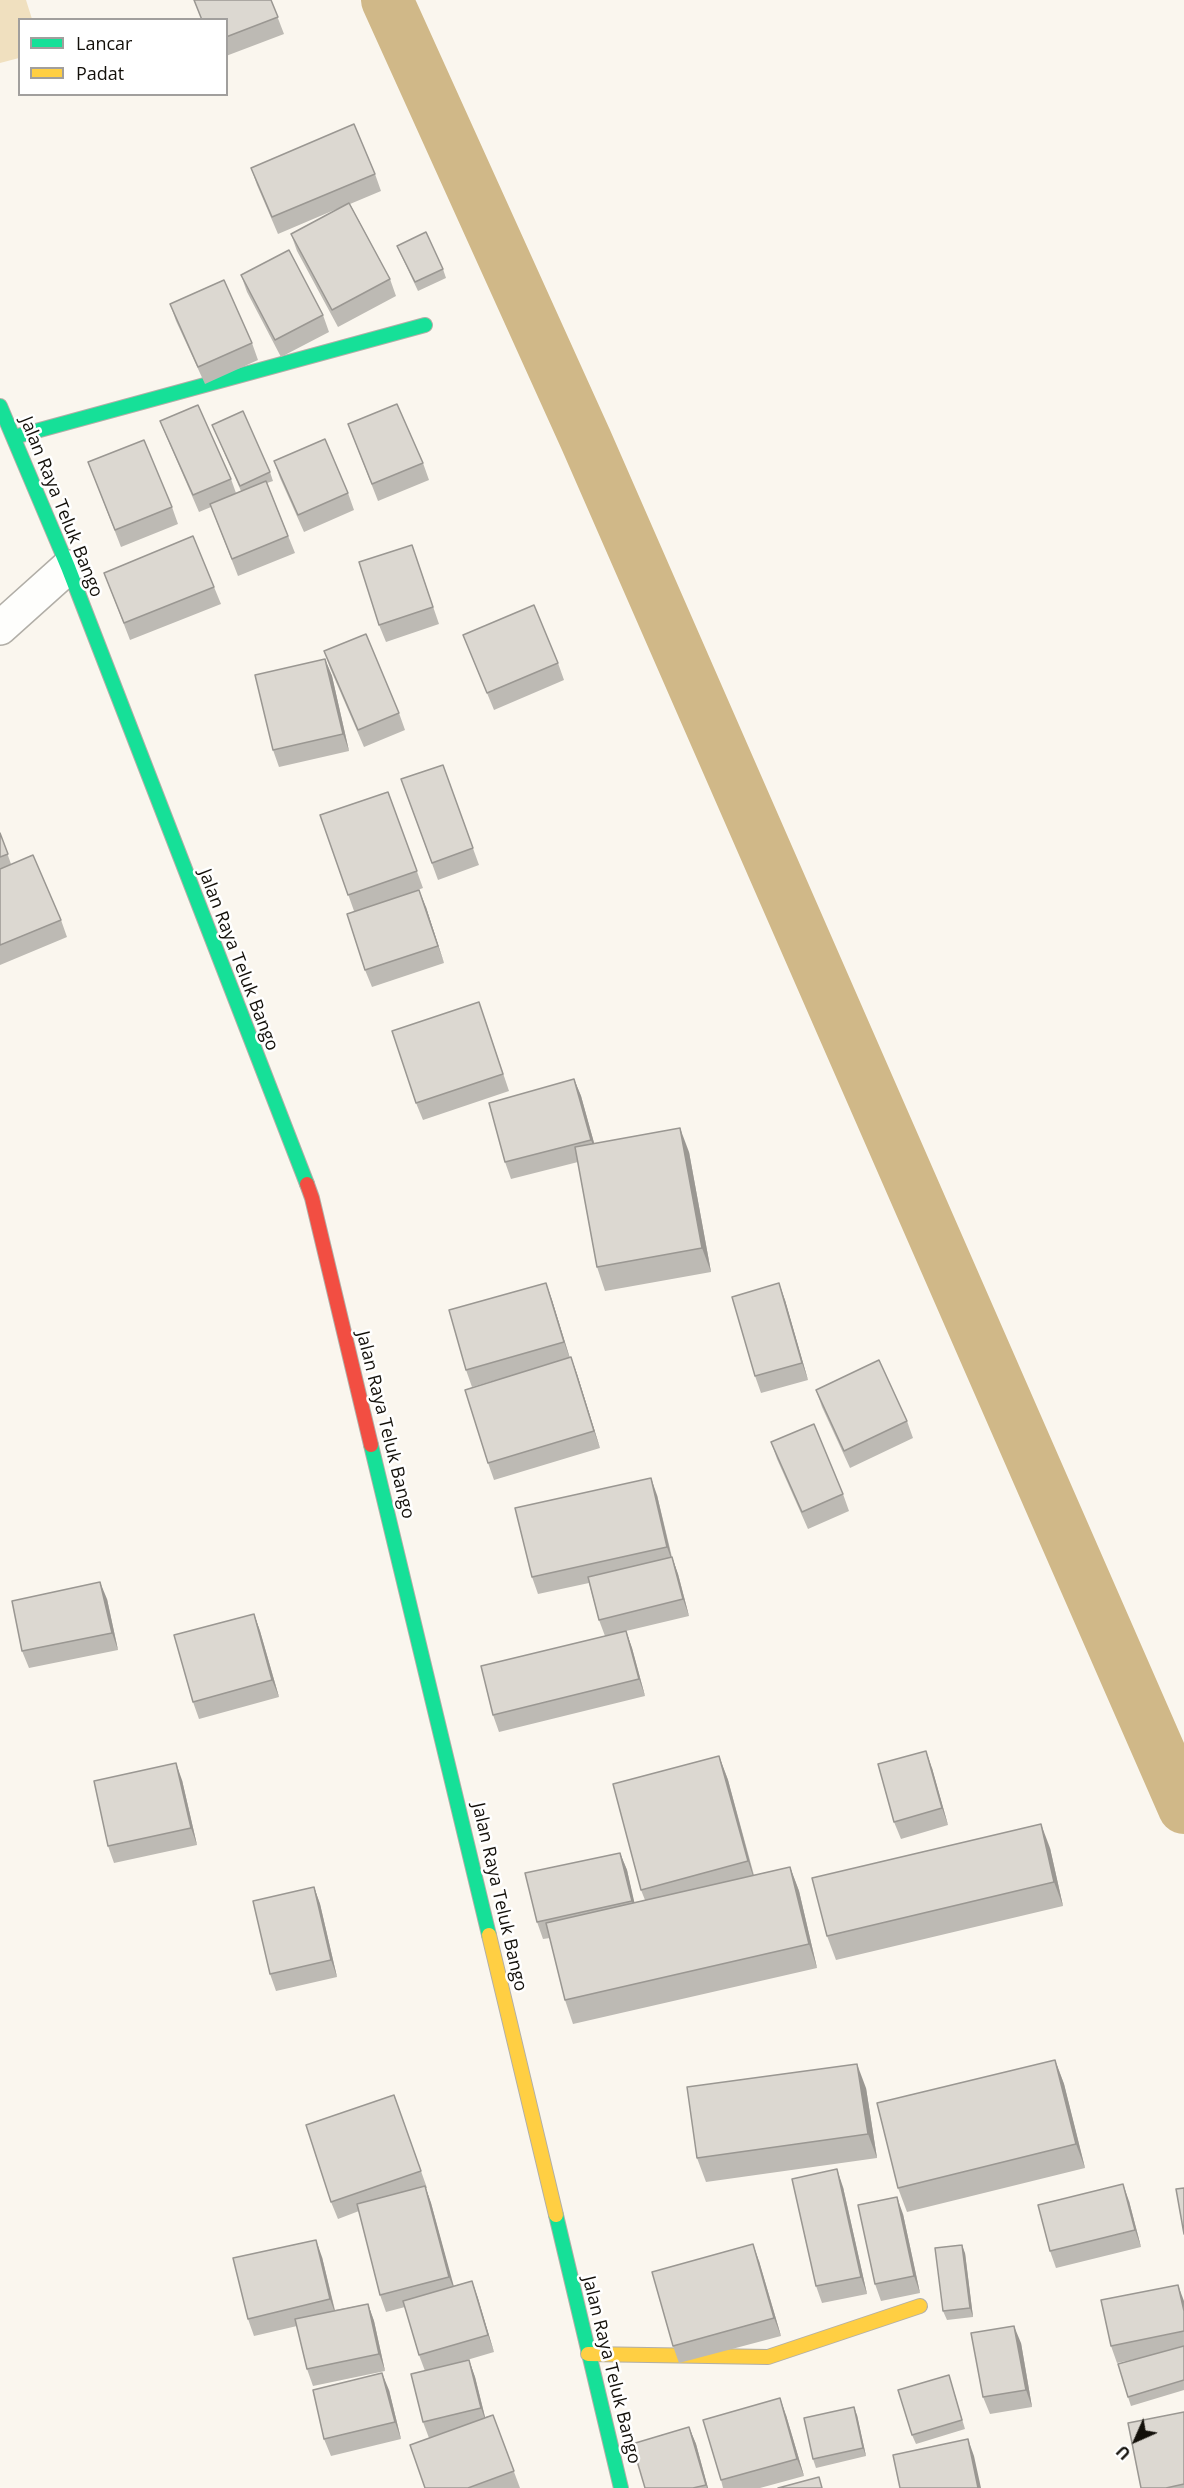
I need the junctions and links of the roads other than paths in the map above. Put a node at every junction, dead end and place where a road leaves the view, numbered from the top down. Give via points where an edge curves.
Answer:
1 (425, 325) dead end
2 (0, 406) edge
3 (14, 437) junction
4 (68, 567) junction
5 (0, 628) edge
6 (920, 2306) dead end
7 (588, 2354) junction
8 (621, 2488) edge

1 - 3 main road
2 - 3 main road, Jalan Raya Teluk Bango
3 - 4 main road, Jalan Raya Teluk Bango
4 - 5 street
4 - 7 main road, Jalan Raya Teluk Bango via 312,1198
6 - 7 main road via 768,2357
7 - 8 main road, Jalan Raya Teluk Bango

